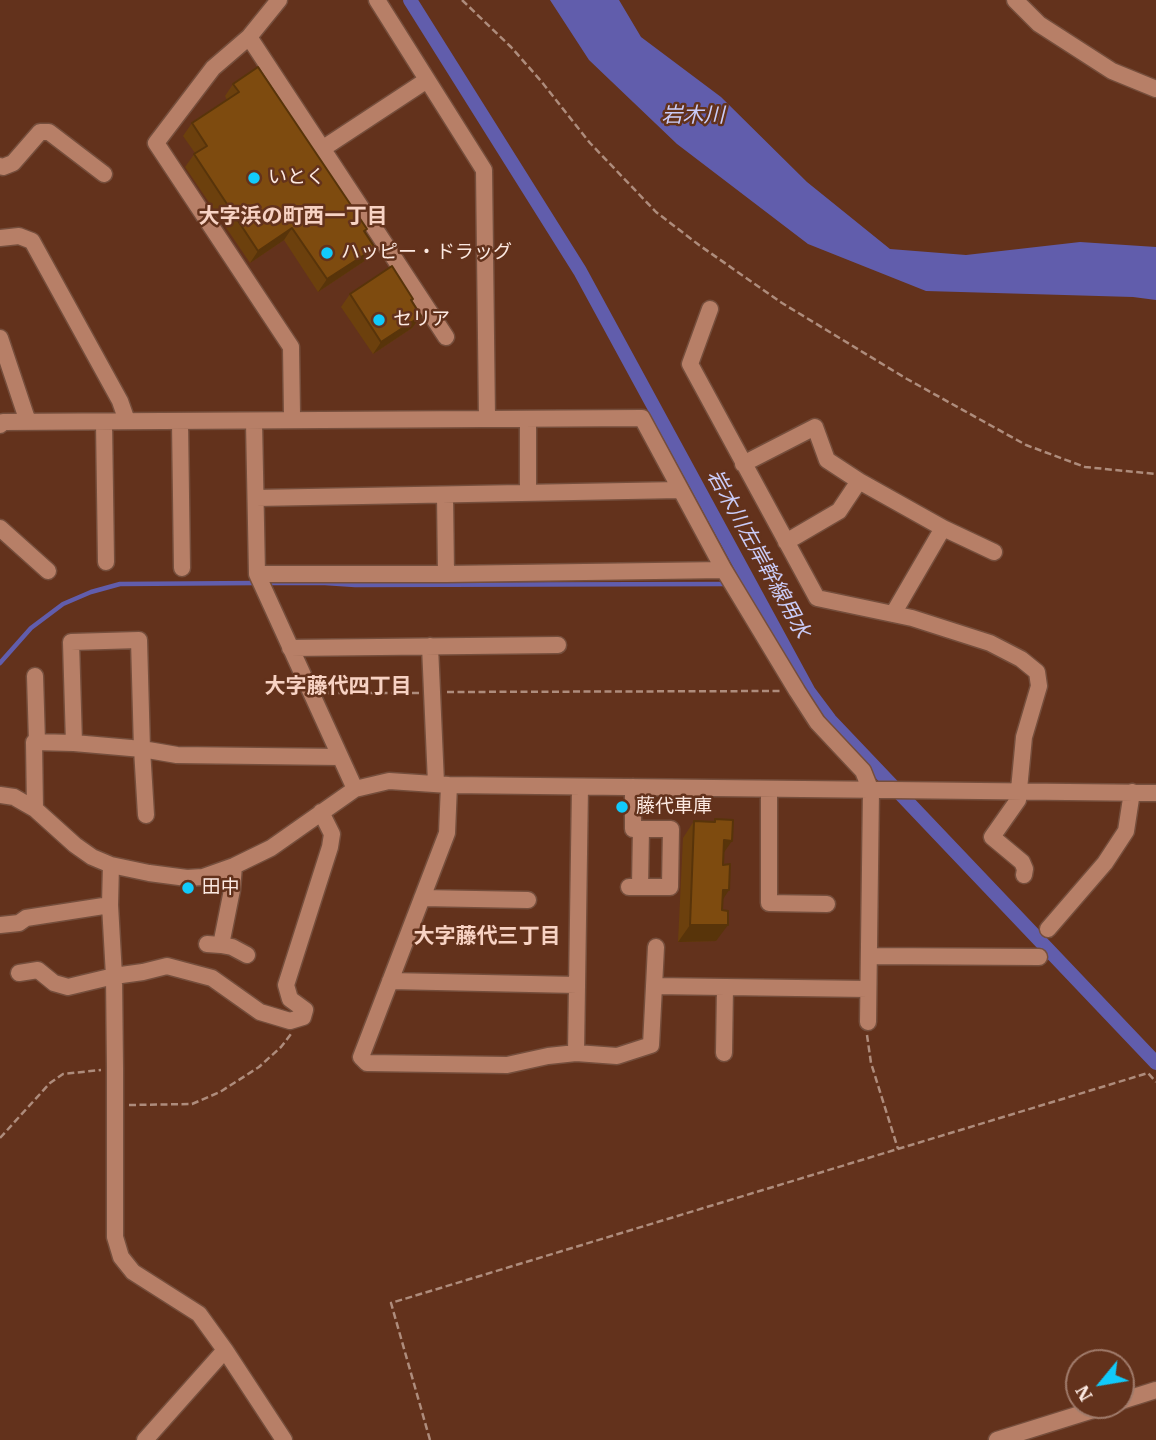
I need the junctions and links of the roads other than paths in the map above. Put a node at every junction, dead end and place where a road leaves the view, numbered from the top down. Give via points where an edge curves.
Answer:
1 (279, 0) edge
2 (377, 0) edge
3 (1015, 0) edge
4 (248, 37) junction
5 (427, 80) junction
6 (1156, 89) edge
7 (322, 149) junction
8 (0, 166) edge
9 (104, 174) dead end
10 (0, 238) edge
11 (710, 309) dead end
12 (446, 337) dead end
13 (0, 338) edge
14 (6, 377) edge
15 (292, 414) dead end
16 (487, 419) junction
17 (528, 419) junction
18 (128, 421) junction
19 (28, 422) junction
20 (104, 422) junction
21 (180, 422) junction
22 (254, 422) junction
23 (0, 425) edge
24 (743, 464) junction
25 (859, 481) junction
26 (680, 490) junction
27 (528, 493) junction
28 (445, 495) junction
29 (256, 498) junction
30 (0, 528) edge
31 (943, 528) junction
32 (786, 542) junction
33 (994, 552) dead end
34 (106, 562) dead end
35 (182, 568) dead end
36 (48, 570) dead end
37 (724, 570) junction
38 (446, 574) junction
39 (260, 581) junction
40 (893, 614) junction
41 (558, 645) dead end
42 (430, 646) junction
43 (290, 648) junction
44 (35, 676) dead end
45 (37, 742) junction
46 (74, 743) junction
47 (142, 749) junction
48 (340, 757) junction
49 (443, 784) junction
50 (580, 787) junction
51 (633, 787) junction
52 (355, 789) junction
53 (769, 789) junction
54 (871, 791) junction
55 (1019, 791) junction
56 (1132, 792) junction
57 (1156, 793) edge
58 (0, 795) edge
59 (35, 809) junction
60 (321, 812) junction
61 (146, 815) dead end
62 (642, 829) junction
63 (111, 865) junction
64 (234, 866) junction
65 (1024, 875) dead end
66 (422, 898) junction
67 (528, 900) dead end
68 (827, 904) dead end
69 (110, 905) junction
70 (0, 925) edge
71 (1048, 929) dead end
72 (656, 947) dead end
73 (247, 955) dead end
74 (869, 956) junction
75 (1040, 957) dead end
76 (19, 973) dead end
77 (114, 976) junction
78 (390, 981) junction
79 (577, 985) junction
80 (654, 986) junction
81 (725, 987) junction
82 (868, 989) junction
83 (868, 1022) road end
84 (720, 1045) dead end
85 (576, 1053) junction
86 (225, 1350) junction
87 (1156, 1390) edge
88 (1135, 1397) edge
89 (1065, 1419) edge
90 (145, 1440) edge
91 (284, 1440) edge
92 (997, 1440) edge

1 - 4 street
2 - 5 street
3 - 6 street via 1039,24 1112,71
4 - 7 street
4 - 15 street via 213,68 156,143 291,346
5 - 7 street
5 - 16 street via 484,170
7 - 12 street
8 - 9 street via 13,163 40,132 49,132
10 - 18 street via 19,236 32,241
11 - 24 street via 690,364
13 - 14 street
14 - 19 street
16 - 17 street
16 - 22 street
17 - 26 street via 642,418
17 - 27 street
18 - 20 street
18 - 21 street
19 - 20 street
19 - 23 street
20 - 34 street
21 - 22 street
21 - 35 street
22 - 29 street
24 - 25 street via 815,427 827,460
24 - 32 street
25 - 31 street
25 - 32 street via 839,511
26 - 27 street
26 - 37 street
27 - 28 street
28 - 29 street
28 - 38 street
29 - 39 street
30 - 36 street
31 - 33 street
31 - 40 street
32 - 40 street via 817,598
37 - 38 street
37 - 54 street via 817,722 863,771
38 - 39 street
39 - 43 street
40 - 55 street via 990,643 1037,672
41 - 42 street
42 - 43 street
42 - 49 street
43 - 48 street
44 - 45 street
45 - 46 street
45 - 59 street
46 - 47 street
46 - 47 street via 71,642 139,640
47 - 48 street via 177,755
47 - 61 street
48 - 52 street
49 - 50 street
49 - 52 street via 388,781
49 - 66 street via 447,832
50 - 51 street
50 - 79 street
51 - 53 street
51 - 62 street via 633,829
52 - 60 street
53 - 54 street
53 - 68 street via 769,903
54 - 55 street
54 - 74 street
55 - 56 street
55 - 65 street via 1018,800 992,837 1022,862
56 - 57 street
56 - 71 street via 1126,831
58 - 59 street
59 - 63 street via 75,845
60 - 64 street via 271,848
60 - 77 street via 332,834 330,847 286,985 290,999 305,1010 303,1017 290,1021 260,1012 212,978 167,966
62 - 62 street via 671,829 670,887 634,887
63 - 64 street via 187,878
63 - 69 street
64 - 73 street via 232,890 214,945
66 - 67 street
66 - 78 street
69 - 70 street
69 - 77 street
72 - 80 street
74 - 75 street
74 - 82 street
76 - 77 street via 38,971 68,988
77 - 86 street via 115,1237 121,1257 133,1272 199,1314
78 - 79 street
78 - 85 street via 361,1057 367,1063 507,1065
79 - 85 street
80 - 81 street
80 - 85 street via 652,1045 617,1056
81 - 82 street
81 - 84 street
82 - 83 street
86 - 90 street
86 - 91 street
87 - 88 street
89 - 92 street

